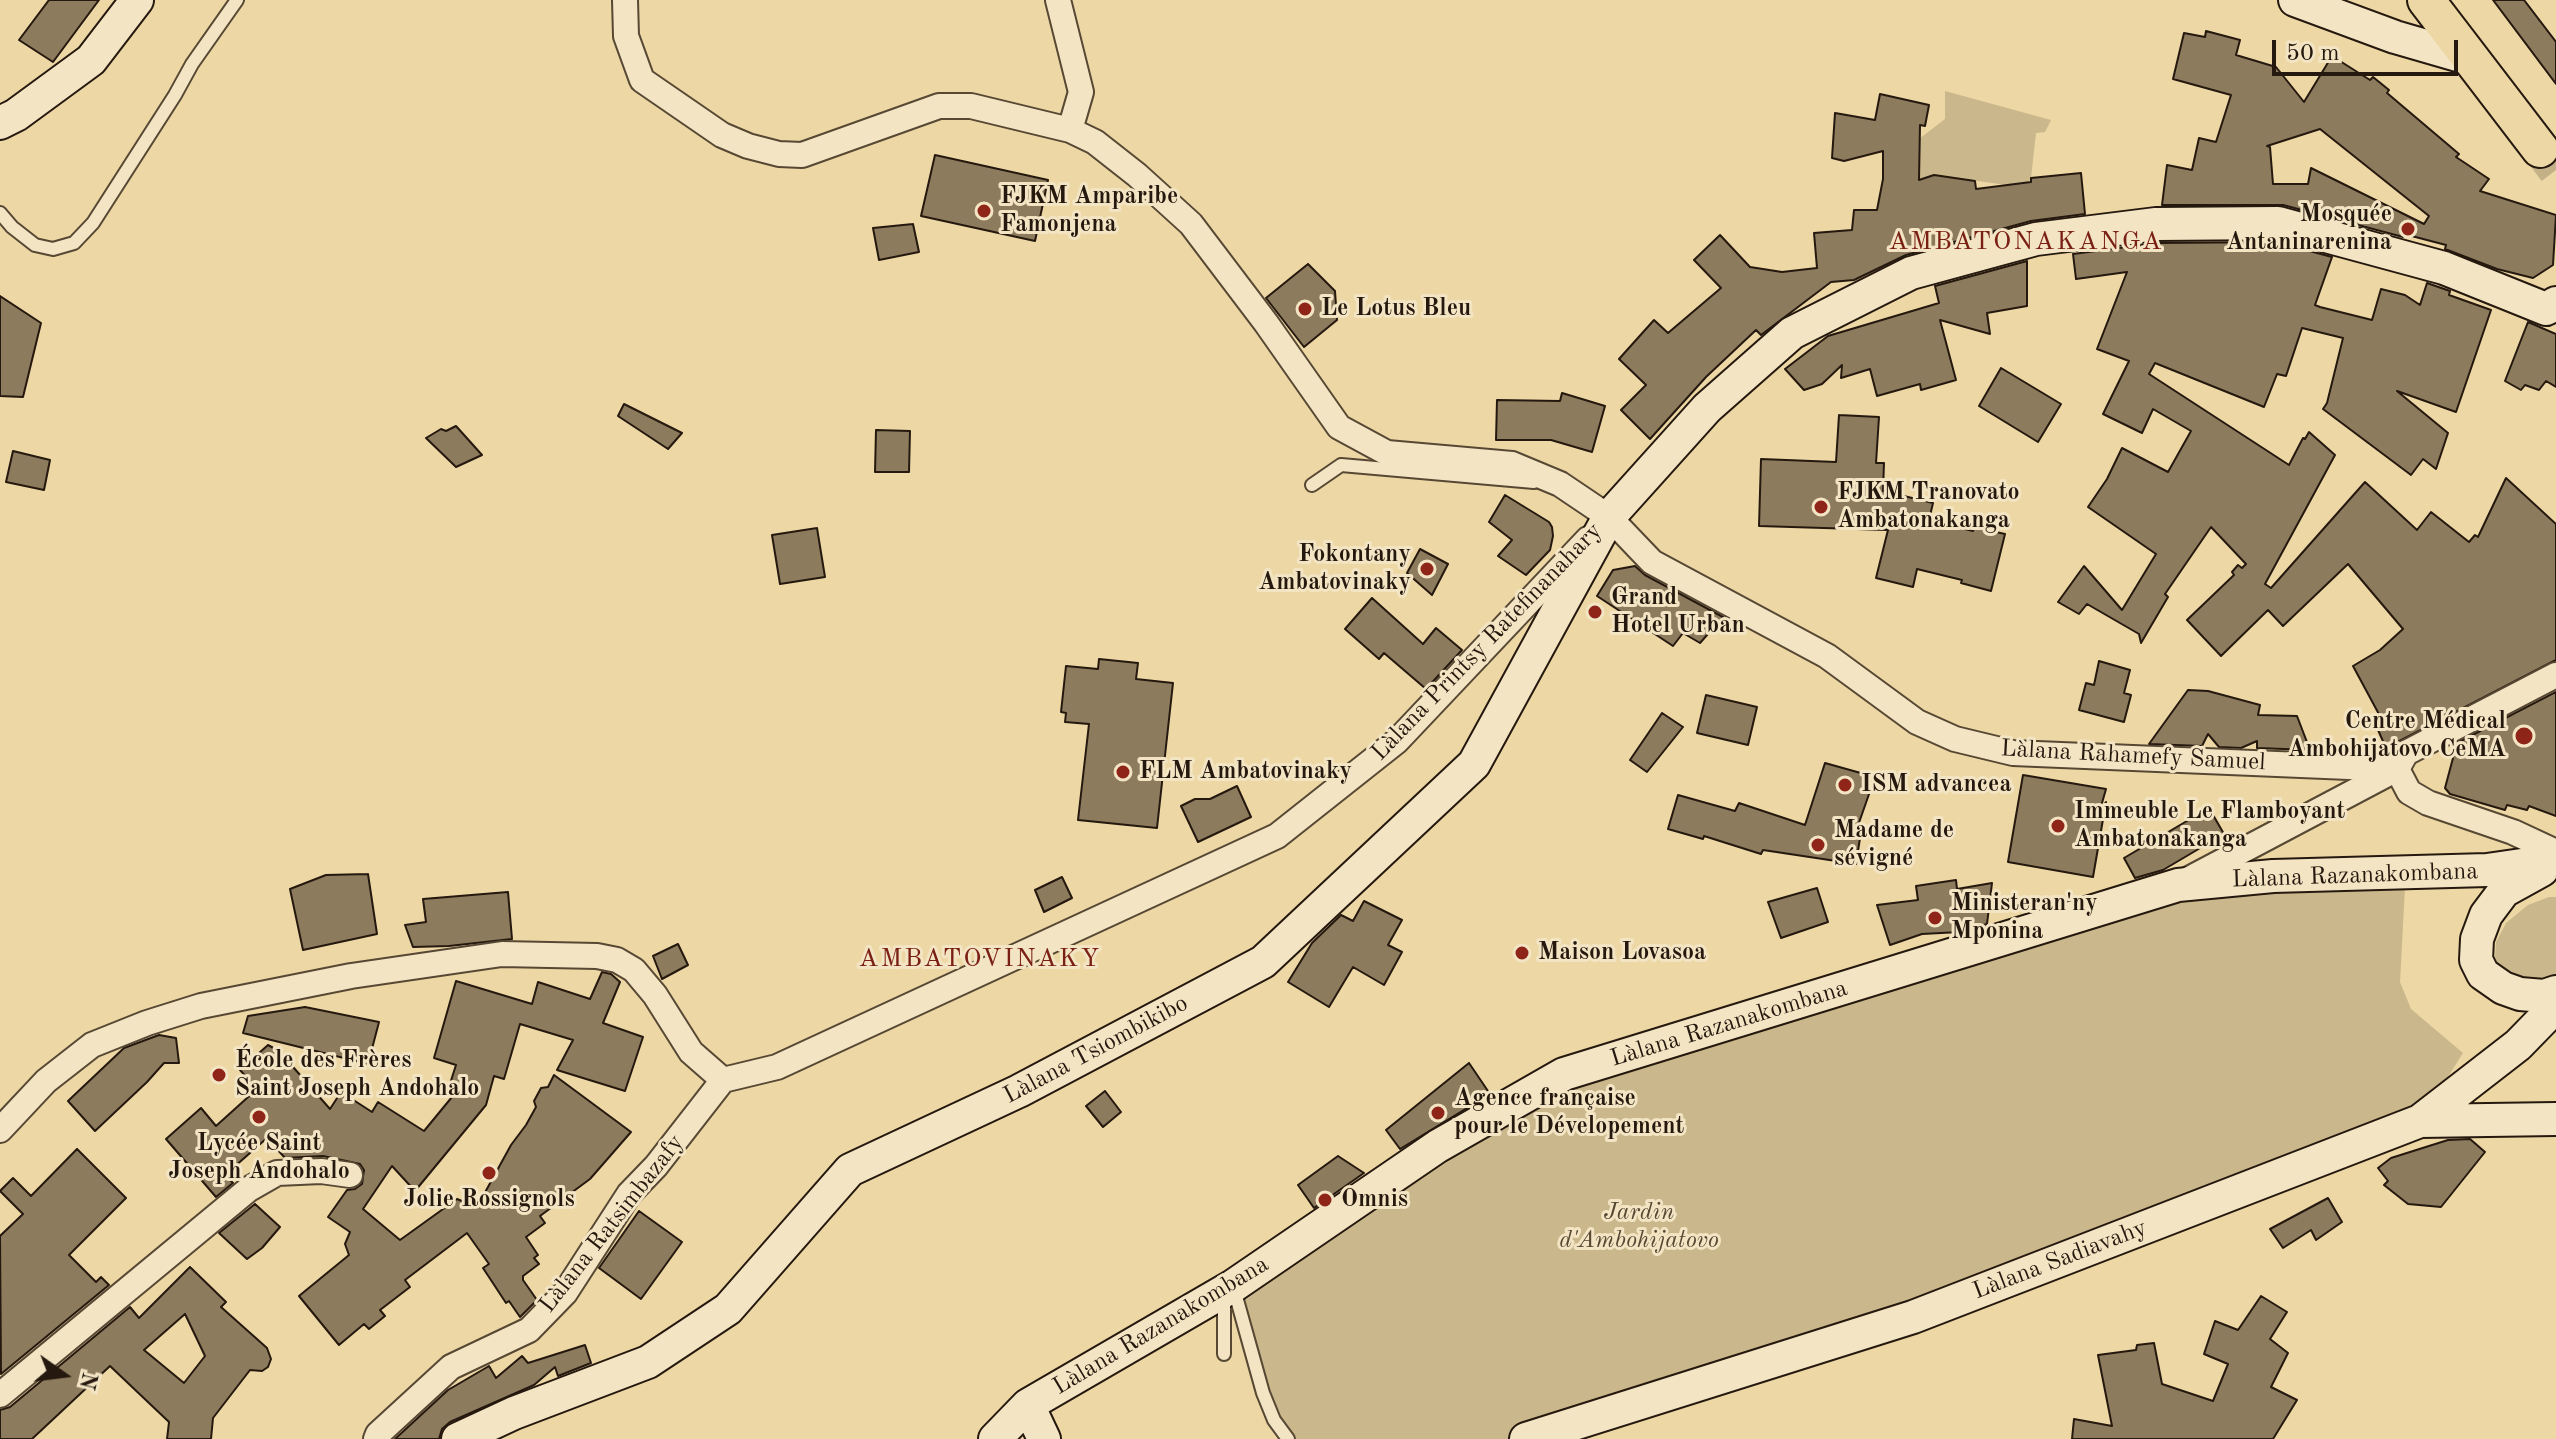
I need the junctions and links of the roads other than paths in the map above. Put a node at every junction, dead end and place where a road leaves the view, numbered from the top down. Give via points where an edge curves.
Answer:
1 (137, 0) edge
2 (237, 0) edge
3 (625, 0) edge
4 (1058, 0) edge
5 (2295, 0) edge
6 (2426, 0) edge
7 (2352, 8) edge
8 (2471, 59) junction
9 (0, 123) edge
10 (1070, 130) junction
11 (2540, 149) tunnel mouth
12 (0, 213) edge
13 (2553, 305) edge
14 (1560, 484) junction
15 (1312, 485) dead end
16 (1609, 517) junction
17 (2556, 675) edge
18 (2397, 769) junction
19 (2556, 852) edge
20 (2556, 862) edge
21 (2178, 885) junction
22 (2556, 992) edge
23 (2556, 1006) edge
24 (723, 1080) junction
25 (2556, 1119) edge
26 (2420, 1121) junction
27 (0, 1130) edge
28 (350, 1175) dead end
29 (1229, 1289) junction
30 (1224, 1354) dead end
31 (0, 1395) edge
32 (1028, 1405) junction
33 (376, 1439) edge
34 (458, 1439) edge
35 (995, 1439) edge
36 (1044, 1439) edge
37 (1288, 1439) edge
38 (1526, 1439) edge

1 - 9 main road via 91,60
2 - 12 lane via 93,223 74,243 53,249 35,245
3 - 10 street, Làlana Rahamefy Samuel via 626,36 642,80 722,135 748,146 802,155 939,106 971,106
4 - 10 street via 1081,92
5 - 7 main road
6 - 8 main road
7 - 8 main road via 2395,37
8 - 11 main road
10 - 14 street, Làlana Rahamefy Samuel via 1095,142 1191,224 1339,427 1387,453 1512,464
13 - 16 main road, Làlana Tsiombikibo via 2444,268 2278,223 2156,224 2036,239 1911,273 1792,333 1707,408
14 - 15 lane via 1341,465
14 - 16 street, Làlana Rahamefy Samuel
16 - 18 street, Làlana Rahamefy Samuel via 1652,562 1827,656 1917,722 1955,739 2013,753
16 - 24 street, Làlana Printsy Ratefinanahary via 1397,741 1277,836 777,1067
16 - 34 main road, Làlana Tsiombikibo via 1474,764 1263,962 1019,1091 850,1170 728,1309 648,1362
17 - 18 street via 2406,753
18 - 19 street via 2409,792 2428,803
18 - 21 street
20 - 21 main road, Làlana Razanakombana
20 - 22 main road via 2504,891 2486,915 2476,960 2483,974 2503,988 2544,996
21 - 29 main road, Làlana Razanakombana via 1564,1074 1438,1146
23 - 26 main road, Làlana Sadiavahy via 2518,1045
24 - 27 street via 691,1052 634,970 617,960 502,954 351,976 201,1006 147,1023 92,1045 46,1081
24 - 33 street, Làlana Ratsimbazafy via 629,1194 565,1293 529,1330 451,1367
25 - 26 main road
26 - 38 main road, Làlana Sadiavahy via 1913,1317
28 - 31 street via 277,1173 249,1189
29 - 30 lane
29 - 32 main road, Làlana Razanakombana
29 - 37 lane via 1263,1393
32 - 35 main road, Làlana Razanakombana
32 - 36 main road

